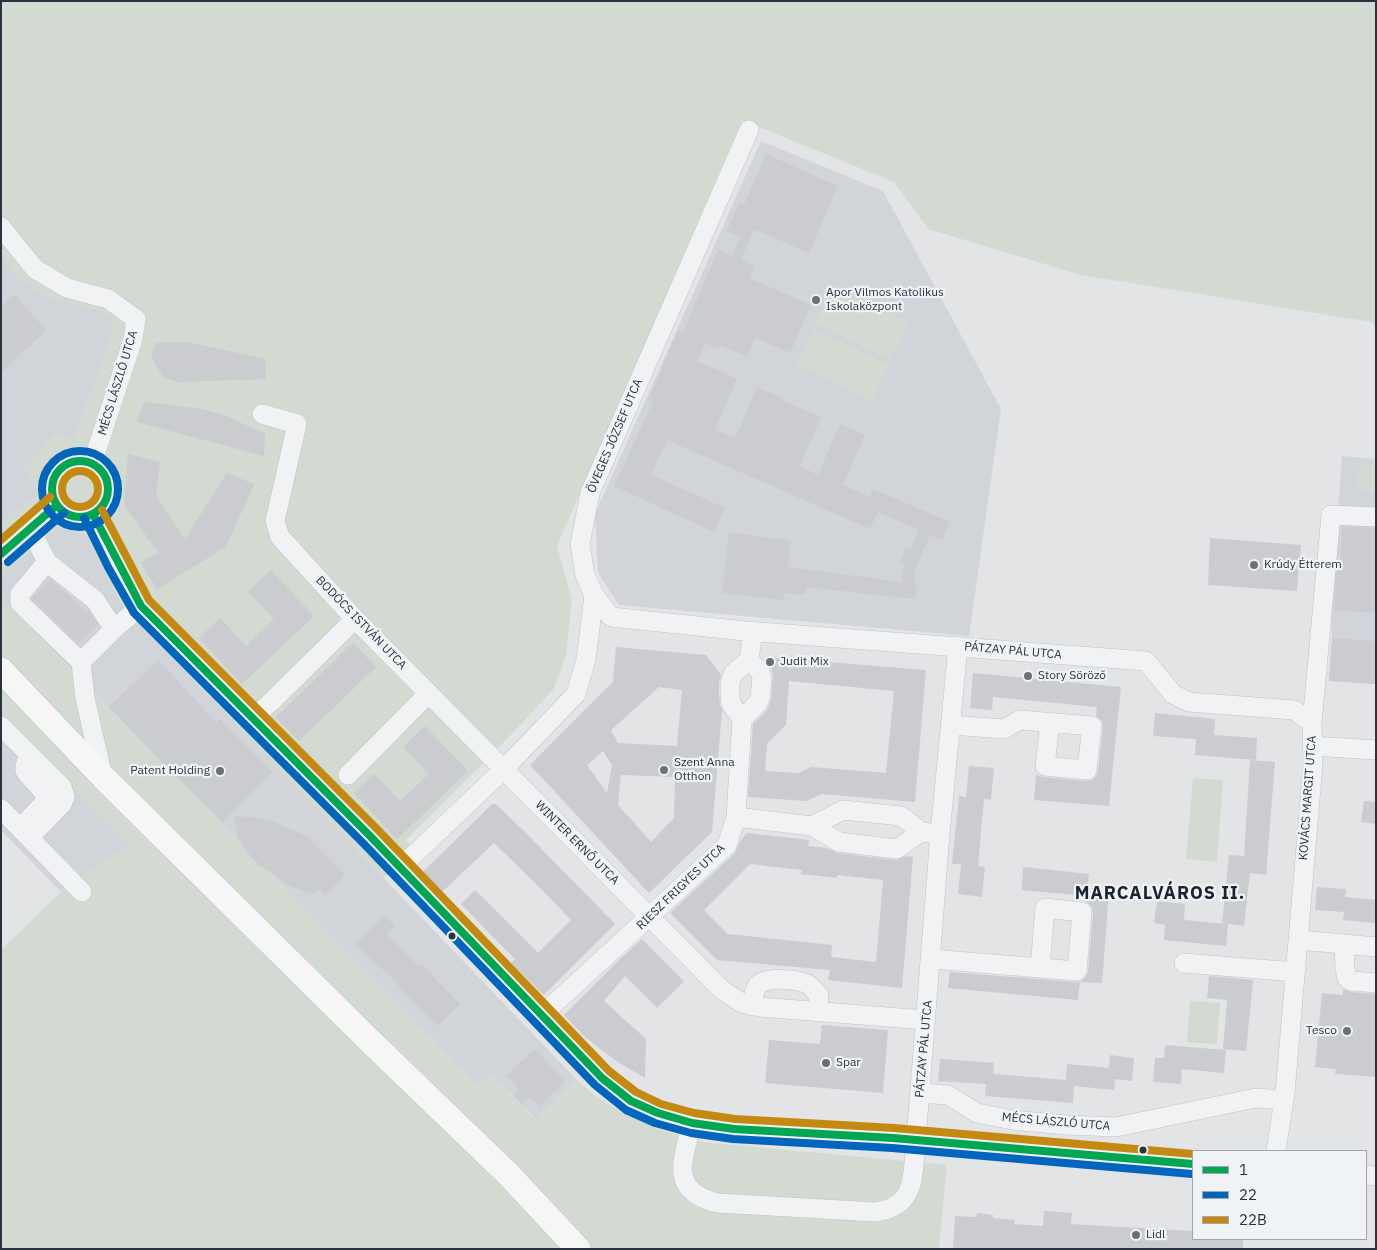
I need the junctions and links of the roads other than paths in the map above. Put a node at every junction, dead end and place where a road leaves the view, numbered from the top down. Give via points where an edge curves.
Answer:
1 (749, 130) dead end
2 (1, 227) edge
3 (262, 414) dead end
4 (92, 464) junction
5 (57, 504) junction
6 (93, 514) junction
7 (1376, 517) edge
8 (30, 528) junction
9 (1, 554) edge
10 (47, 562) junction
11 (594, 594) junction
12 (141, 606) junction
13 (355, 619) junction
14 (114, 629) junction
15 (753, 631) junction
16 (958, 646) junction
17 (749, 660) junction
18 (1146, 661) joint
19 (81, 662) junction
20 (1, 670) edge
21 (428, 694) junction
22 (253, 718) junction
23 (742, 719) junction
24 (1050, 722) dead end
25 (1312, 723) junction
26 (951, 725) junction
27 (1, 726) edge
28 (1313, 746) junction
29 (1376, 750) edge
30 (503, 770) junction
31 (348, 775) dead end
32 (103, 777) junction
33 (1, 809) edge
34 (736, 817) junction
35 (812, 826) junction
36 (921, 832) junction
37 (24, 833) junction
38 (940, 834) junction
39 (400, 868) junction
40 (82, 892) dead end
41 (650, 917) junction
42 (1298, 940) junction
43 (1344, 944) junction
44 (1376, 947) edge
45 (931, 959) junction
46 (1184, 963) dead end
47 (1040, 968) dead end
48 (1296, 972) junction
49 (1376, 983) edge
50 (752, 1006) junction
51 (818, 1011) junction
52 (542, 1015) junction
53 (925, 1020) junction
54 (920, 1093) junction
55 (1284, 1100) junction
56 (692, 1123) junction
57 (1116, 1127) junction
58 (916, 1140) junction
59 (1276, 1150) edge
60 (1117, 1158) junction
61 (1192, 1164) edge
62 (578, 1249) edge

1 - 11 street, ÖVEGES JÓZSEF UTCA via 590,493 580,544 585,574
2 - 4 street, MÉCS LÁSZLÓ UTCA via 35,269 67,288 108,299 136,319 133,339
3 - 13 street, BODÓCS ISTVÁN UTCA via 297,424 275,521 280,537
4 - 5 street via 77,462 61,469 53,487
4 - 6 street via 100,470 108,486 106,501
5 - 6 street via 72,516
5 - 8 street
6 - 12 street
7 - 25 street via 1331,515
8 - 9 street
8 - 10 street
10 - 14 street via 95,600
10 - 19 street via 20,594 20,603
11 - 15 street, ÖVEGES JÓZSEF UTCA via 611,617
11 - 30 street via 586,660 576,694
12 - 14 street
12 - 22 street
13 - 21 street, BODÓCS ISTVÁN UTCA
13 - 22 street
14 - 19 street
15 - 16 street, ÖVEGES JÓZSEF UTCA
15 - 17 street
16 - 18 street, PÁTZAY PÁL UTCA
16 - 26 street, PÁTZAY PÁL UTCA
17 - 23 street via 733,674 730,683 730,704
17 - 23 street via 762,678 760,699
18 - 25 street, KOVÁCS MARGIT UTCA via 1173,694 1189,702 1294,710
19 - 32 street via 85,698
20 - 32 main road
21 - 30 street, BODÓCS ISTVÁN UTCA
21 - 31 street
22 - 39 street
23 - 34 street, RIESZ FRIGYES UTCA
24 - 26 street via 1020,720 1004,729
25 - 28 street, KOVÁCS MARGIT UTCA
26 - 38 street, PÁTZAY PÁL UTCA
27 - 37 street via 29,754 25,771 45,794 44,804
28 - 29 street
28 - 42 street, KOVÁCS MARGIT UTCA
30 - 39 street
30 - 41 street, WINTER ERNŐ UTCA
32 - 62 main road via 509,1175
33 - 37 street
34 - 35 street
34 - 41 street, RIESZ FRIGYES UTCA via 727,845
35 - 36 street via 843,810 901,816
35 - 36 street via 839,842 898,849
36 - 38 street
37 - 40 street
38 - 45 street, PÁTZAY PÁL UTCA
39 - 52 street
41 - 50 street, WINTER ERNŐ UTCA via 722,990
41 - 52 street, RIESZ FRIGYES UTCA
42 - 43 street
42 - 48 street, KOVÁCS MARGIT UTCA
43 - 44 street
43 - 49 street via 1347,978
45 - 47 street
45 - 53 street, PÁTZAY PÁL UTCA
46 - 48 street
48 - 55 street, KOVÁCS MARGIT UTCA
50 - 51 street
50 - 51 street via 756,988 761,982 796,980 809,984 819,995
51 - 53 street
52 - 56 street via 602,1078 631,1101
53 - 54 street, PÁTZAY PÁL UTCA
54 - 57 street, MÉCS LÁSZLÓ UTCA via 948,1095 976,1113 1012,1120
54 - 58 street, PÁTZAY PÁL UTCA
55 - 57 street, MÉCS LÁSZLÓ UTCA via 1256,1098
55 - 59 street, KOVÁCS MARGIT UTCA
56 - 58 street via 734,1129
56 - 58 street, PÁTZAY PÁL UTCA via 682,1162 682,1176 694,1193 718,1203 886,1210 899,1204 908,1193
57 - 60 street
58 - 60 street
60 - 61 street

